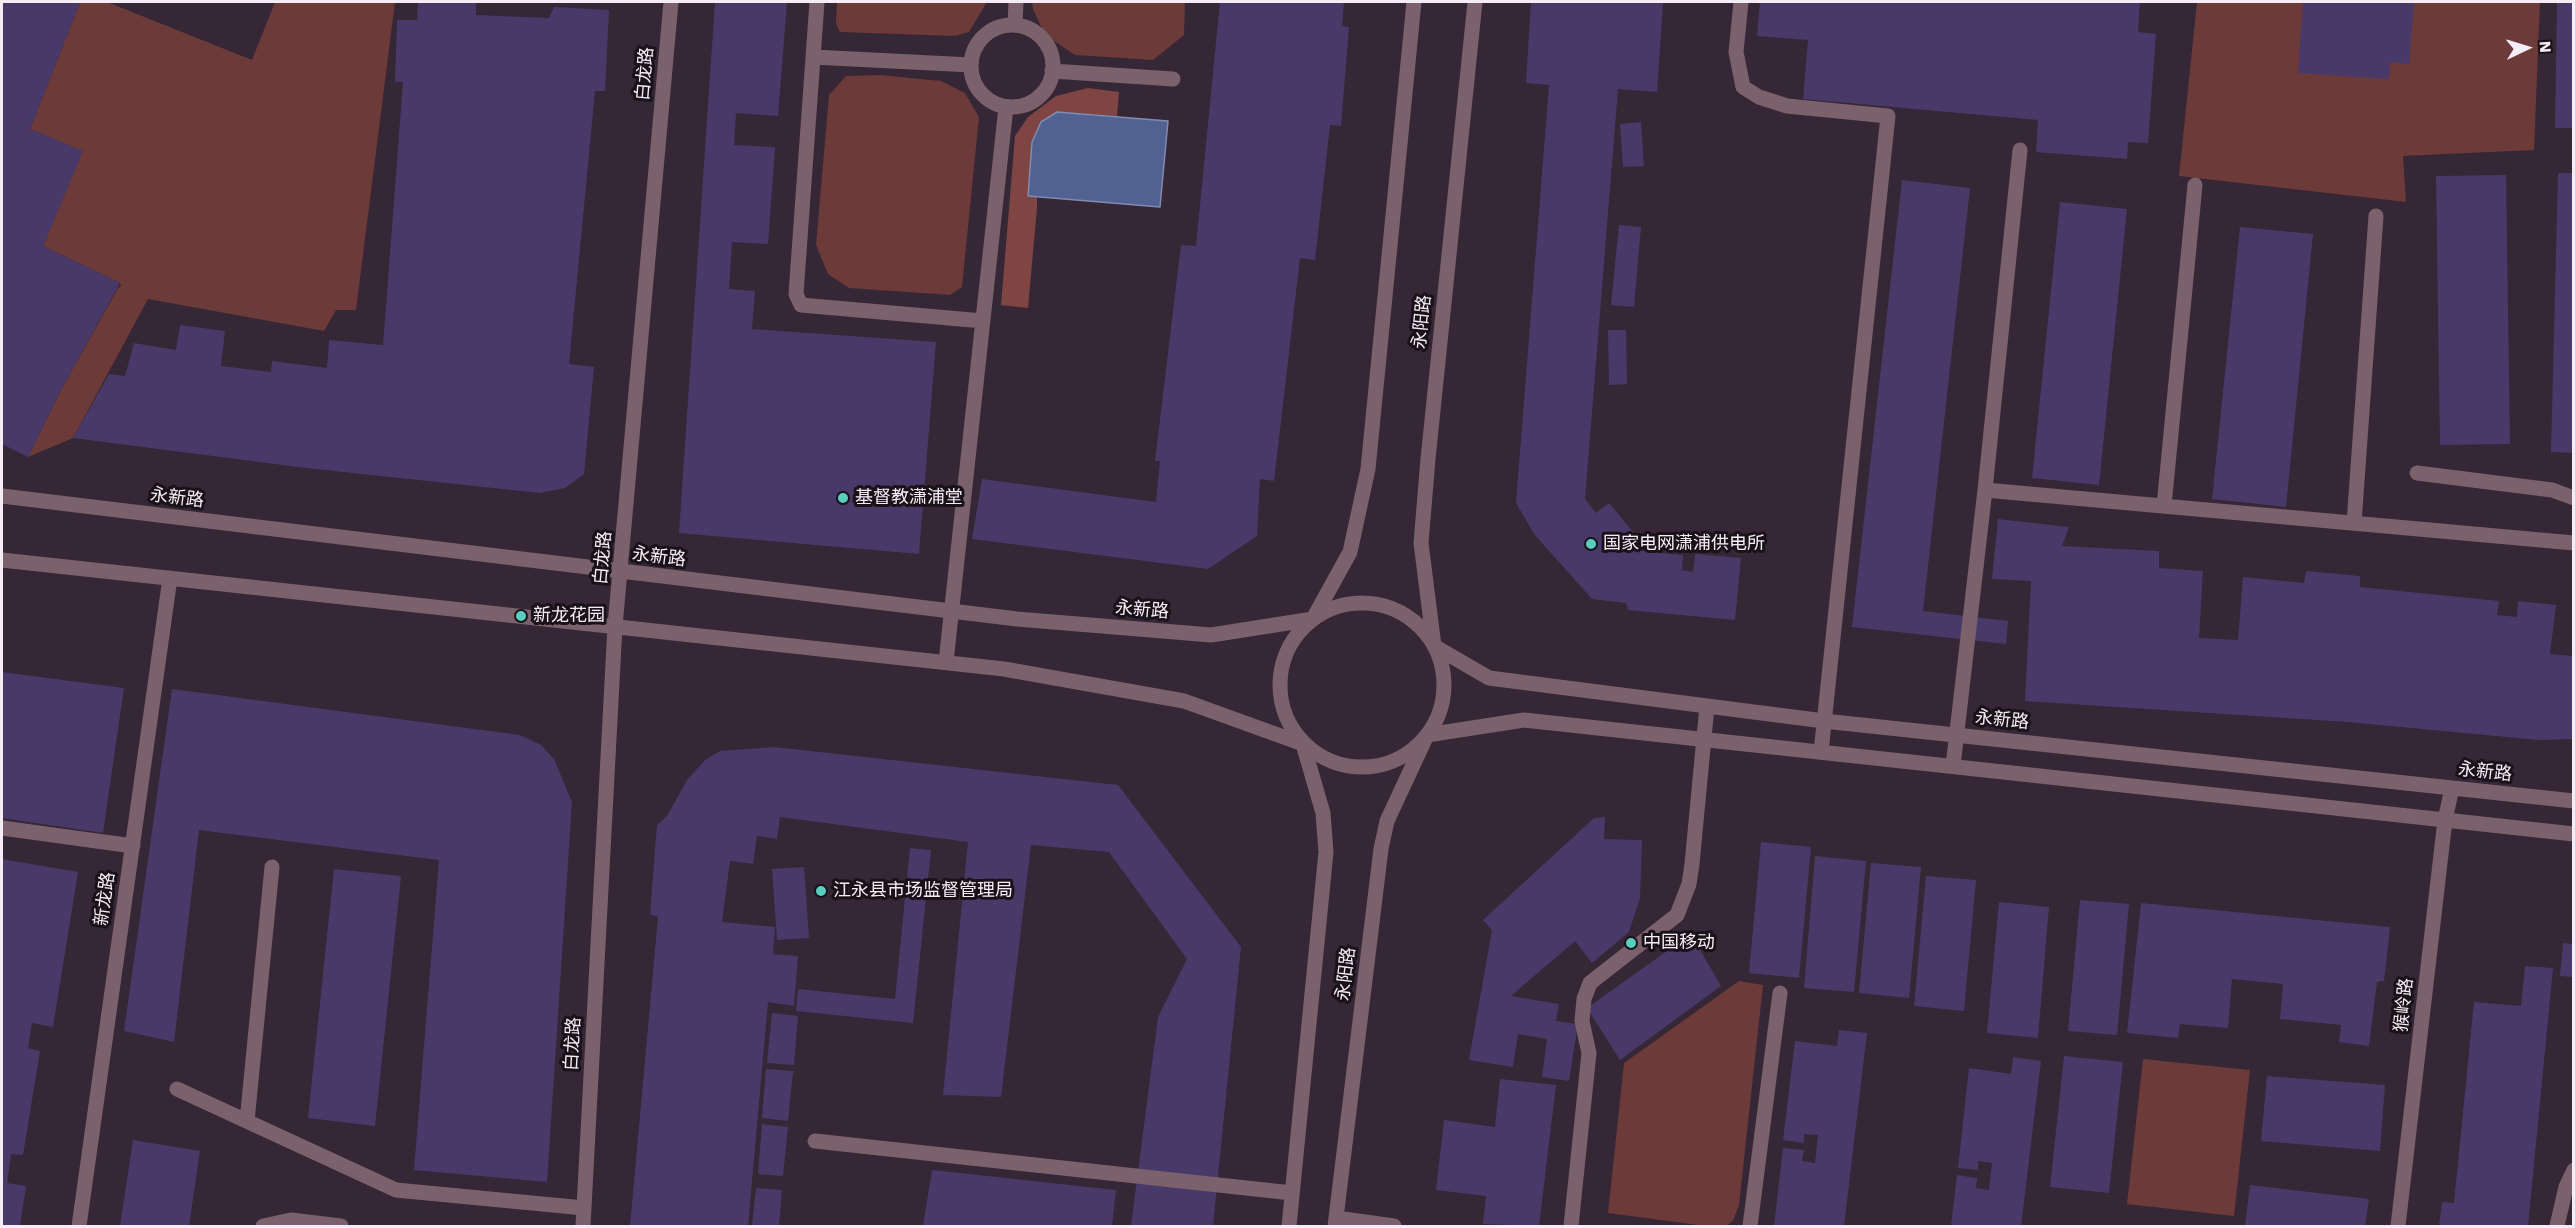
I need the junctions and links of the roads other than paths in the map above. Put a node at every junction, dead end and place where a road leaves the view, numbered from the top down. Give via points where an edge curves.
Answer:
1 (671, 2) edge
2 (817, 2) edge
3 (1016, 2) edge
4 (1414, 2) edge
5 (1475, 2) edge
6 (1741, 2) edge
7 (1015, 25) junction
8 (813, 57) junction
9 (971, 65) junction
10 (1052, 71) junction
11 (1173, 79) dead end
12 (1006, 107) junction
13 (2020, 150) dead end
14 (2195, 185) dead end
15 (2376, 216) dead end
16 (983, 321) junction
17 (2417, 473) dead end
18 (1985, 490) junction
19 (2, 496) edge
20 (2574, 498) edge
21 (2164, 506) junction
22 (2354, 523) junction
23 (2574, 543) edge
24 (2, 560) edge
25 (621, 572) junction
26 (170, 578) junction
27 (951, 612) junction
28 (1313, 619) junction
29 (615, 626) junction
30 (1434, 646) junction
31 (946, 662) junction
32 (1707, 706) junction
33 (1824, 721) junction
34 (1427, 735) junction
35 (1956, 735) junction
36 (1704, 739) junction
37 (1303, 744) junction
38 (1821, 752) junction
39 (1953, 766) junction
40 (2452, 788) junction
41 (2574, 801) edge
42 (2445, 820) junction
43 (2, 828) edge
44 (2574, 834) edge
45 (133, 846) junction
46 (272, 867) dead end
47 (1780, 993) dead end
48 (177, 1089) dead end
49 (247, 1121) junction
50 (815, 1141) dead end
51 (2574, 1170) edge
52 (1292, 1193) junction
53 (584, 1208) junction
54 (1336, 1222) edge
55 (79, 1227) edge
56 (263, 1227) edge
57 (341, 1227) edge
58 (583, 1227) edge
59 (1289, 1227) edge
60 (1394, 1227) edge
61 (1571, 1227) edge
62 (1749, 1227) edge
63 (2398, 1227) edge
64 (2557, 1227) edge

1 - 25 street, 白龙路
2 - 8 street
3 - 7 street
4 - 28 street via 1368,469 1350,552
5 - 30 street, 永阳路 via 1422,531
6 - 33 street via 1736,52 1743,87 1787,106 1888,116
7 - 9 street via 1001,26 980,40
7 - 10 street via 1039,35 1052,58
8 - 9 street
8 - 16 street via 796,294 801,304
9 - 12 street via 979,91
10 - 11 street
10 - 12 street via 1040,96 1015,108
12 - 16 street
13 - 18 street
14 - 21 street
15 - 22 street
16 - 27 street
17 - 20 street via 2552,490
18 - 21 street
18 - 35 street
19 - 25 street, 永新路
21 - 22 street
22 - 23 street
24 - 26 street
25 - 27 street, 永新路
25 - 29 street, 白龙路
26 - 29 street
26 - 45 street, 新龙路
27 - 28 street, 永新路 via 1212,635
27 - 31 street
28 - 30 street via 1333,608 1356,603 1380,604 1402,613 1420,627
28 - 37 street via 1296,635 1285,656 1280,679 1281,702 1289,724
29 - 31 street
29 - 53 street, 白龙路
30 - 32 street, 永新路 via 1489,678
30 - 34 street via 1442,668 1444,691 1438,715
31 - 37 street via 1184,701
32 - 33 street, 永新路
32 - 36 street
33 - 35 street, 永新路
33 - 38 street
34 - 36 street via 1524,720
34 - 37 street via 1411,752 1367,767 1344,766 1322,758
34 - 54 street, 永阳路 via 1387,821 1381,849
35 - 39 street
35 - 40 street, 永新路
36 - 38 street
36 - 61 street via 1689,884 1677,915 1590,983 1584,999 1582,1021 1589,1063
37 - 52 street, 永阳路 via 1323,813 1326,852
38 - 39 street
39 - 42 street
40 - 41 street, 永新路
40 - 42 street, 猴岭路
42 - 44 street
42 - 63 street, 猴岭路
43 - 45 street
45 - 55 street, 新龙路
46 - 49 street
47 - 62 street
48 - 49 street
49 - 53 street via 396,1190
50 - 52 street
51 - 64 street via 2566,1186
52 - 59 street, 永阳路
53 - 58 street, 白龙路
54 - 60 street
56 - 57 street via 291,1220

